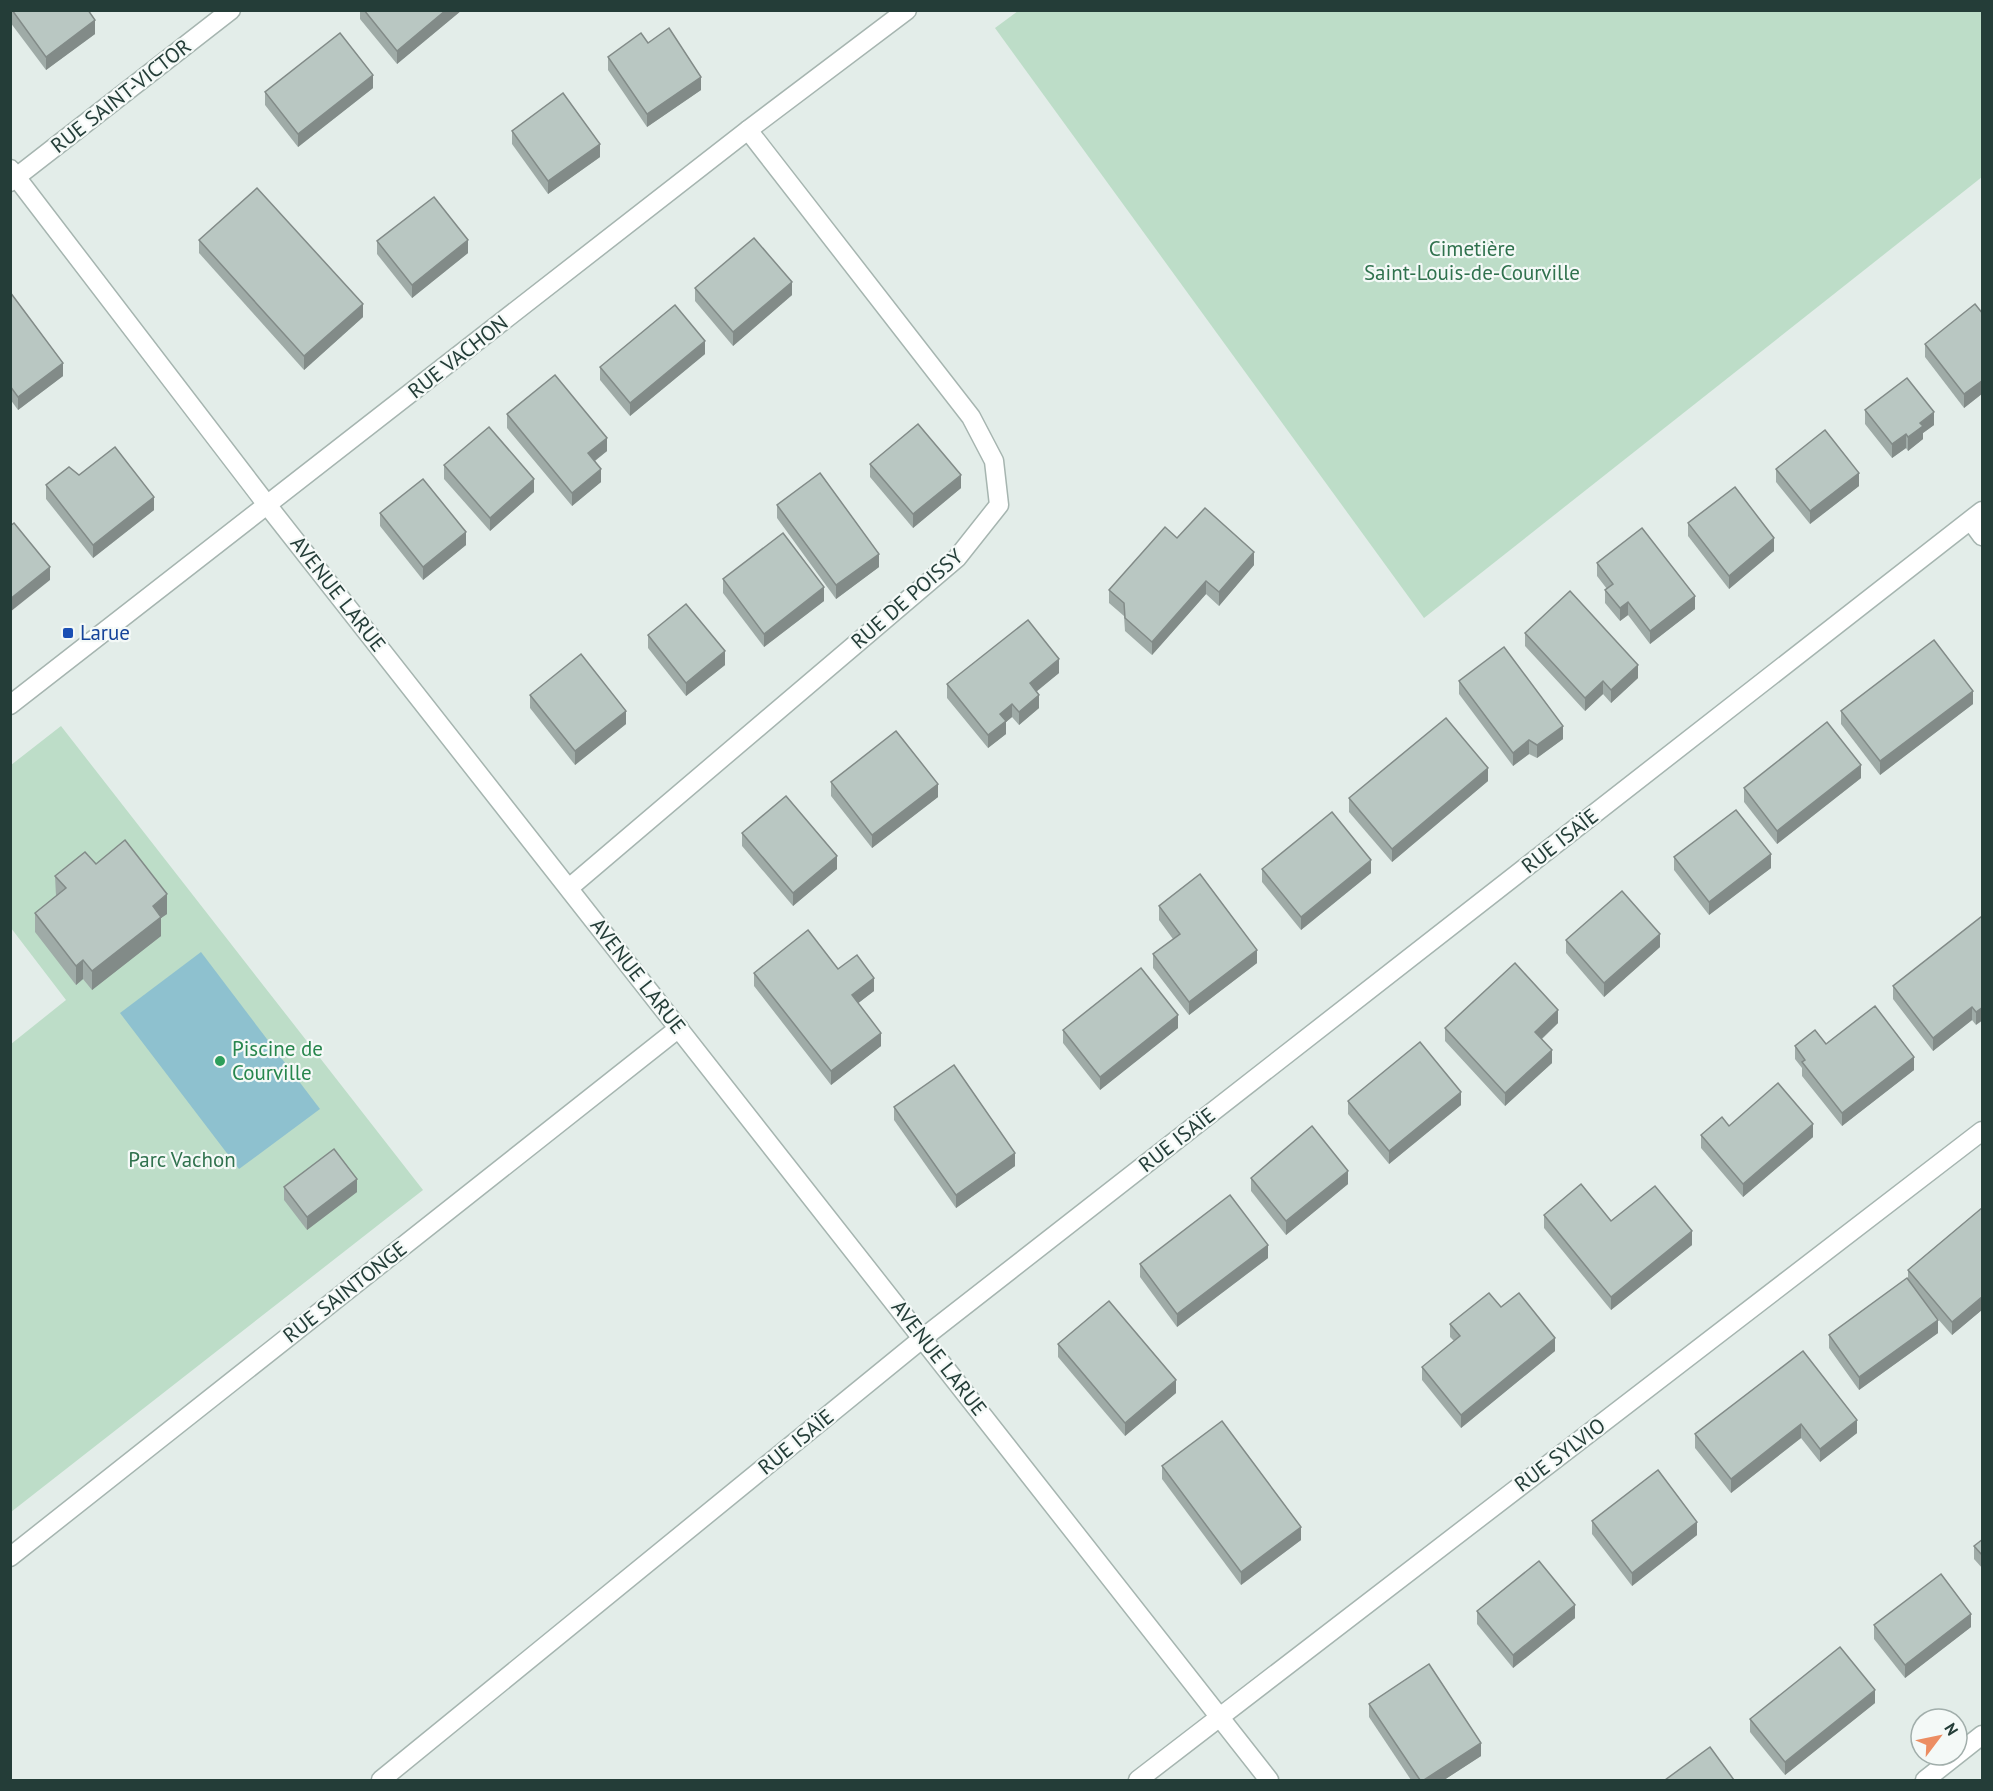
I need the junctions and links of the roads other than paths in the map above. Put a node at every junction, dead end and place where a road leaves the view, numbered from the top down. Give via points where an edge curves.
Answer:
1 (231, 10) edge
2 (907, 10) edge
3 (748, 130) junction
4 (13, 176) edge
5 (268, 506) junction
6 (1977, 516) edge
7 (1983, 536) edge
8 (10, 705) edge
9 (569, 888) junction
10 (679, 1028) junction
11 (1983, 1131) edge
12 (923, 1338) junction
13 (10, 1557) edge
14 (1219, 1717) junction
15 (1983, 1736) edge
16 (381, 1780) edge
17 (1138, 1780) edge
18 (1269, 1780) edge
19 (1925, 1780) edge

1 - 4 street, RUE SAINT-VICTOR
2 - 3 street, RUE VACHON
3 - 5 street, RUE VACHON
3 - 9 street, RUE DE POISSY via 971,417 994,461 999,505 957,558
4 - 5 street, AVENUE LARUE
5 - 8 street, RUE VACHON
5 - 9 street, AVENUE LARUE
6 - 7 street
6 - 12 street, RUE ISAÏE
9 - 10 street, AVENUE LARUE
10 - 12 street, AVENUE LARUE
10 - 13 street, RUE SAINTONGE
11 - 14 street, RUE SYLVIO
12 - 14 street, AVENUE LARUE
12 - 16 street, RUE ISAÏE
14 - 17 street, RUE SYLVIO
14 - 18 street, AVENUE LARUE
15 - 19 street

